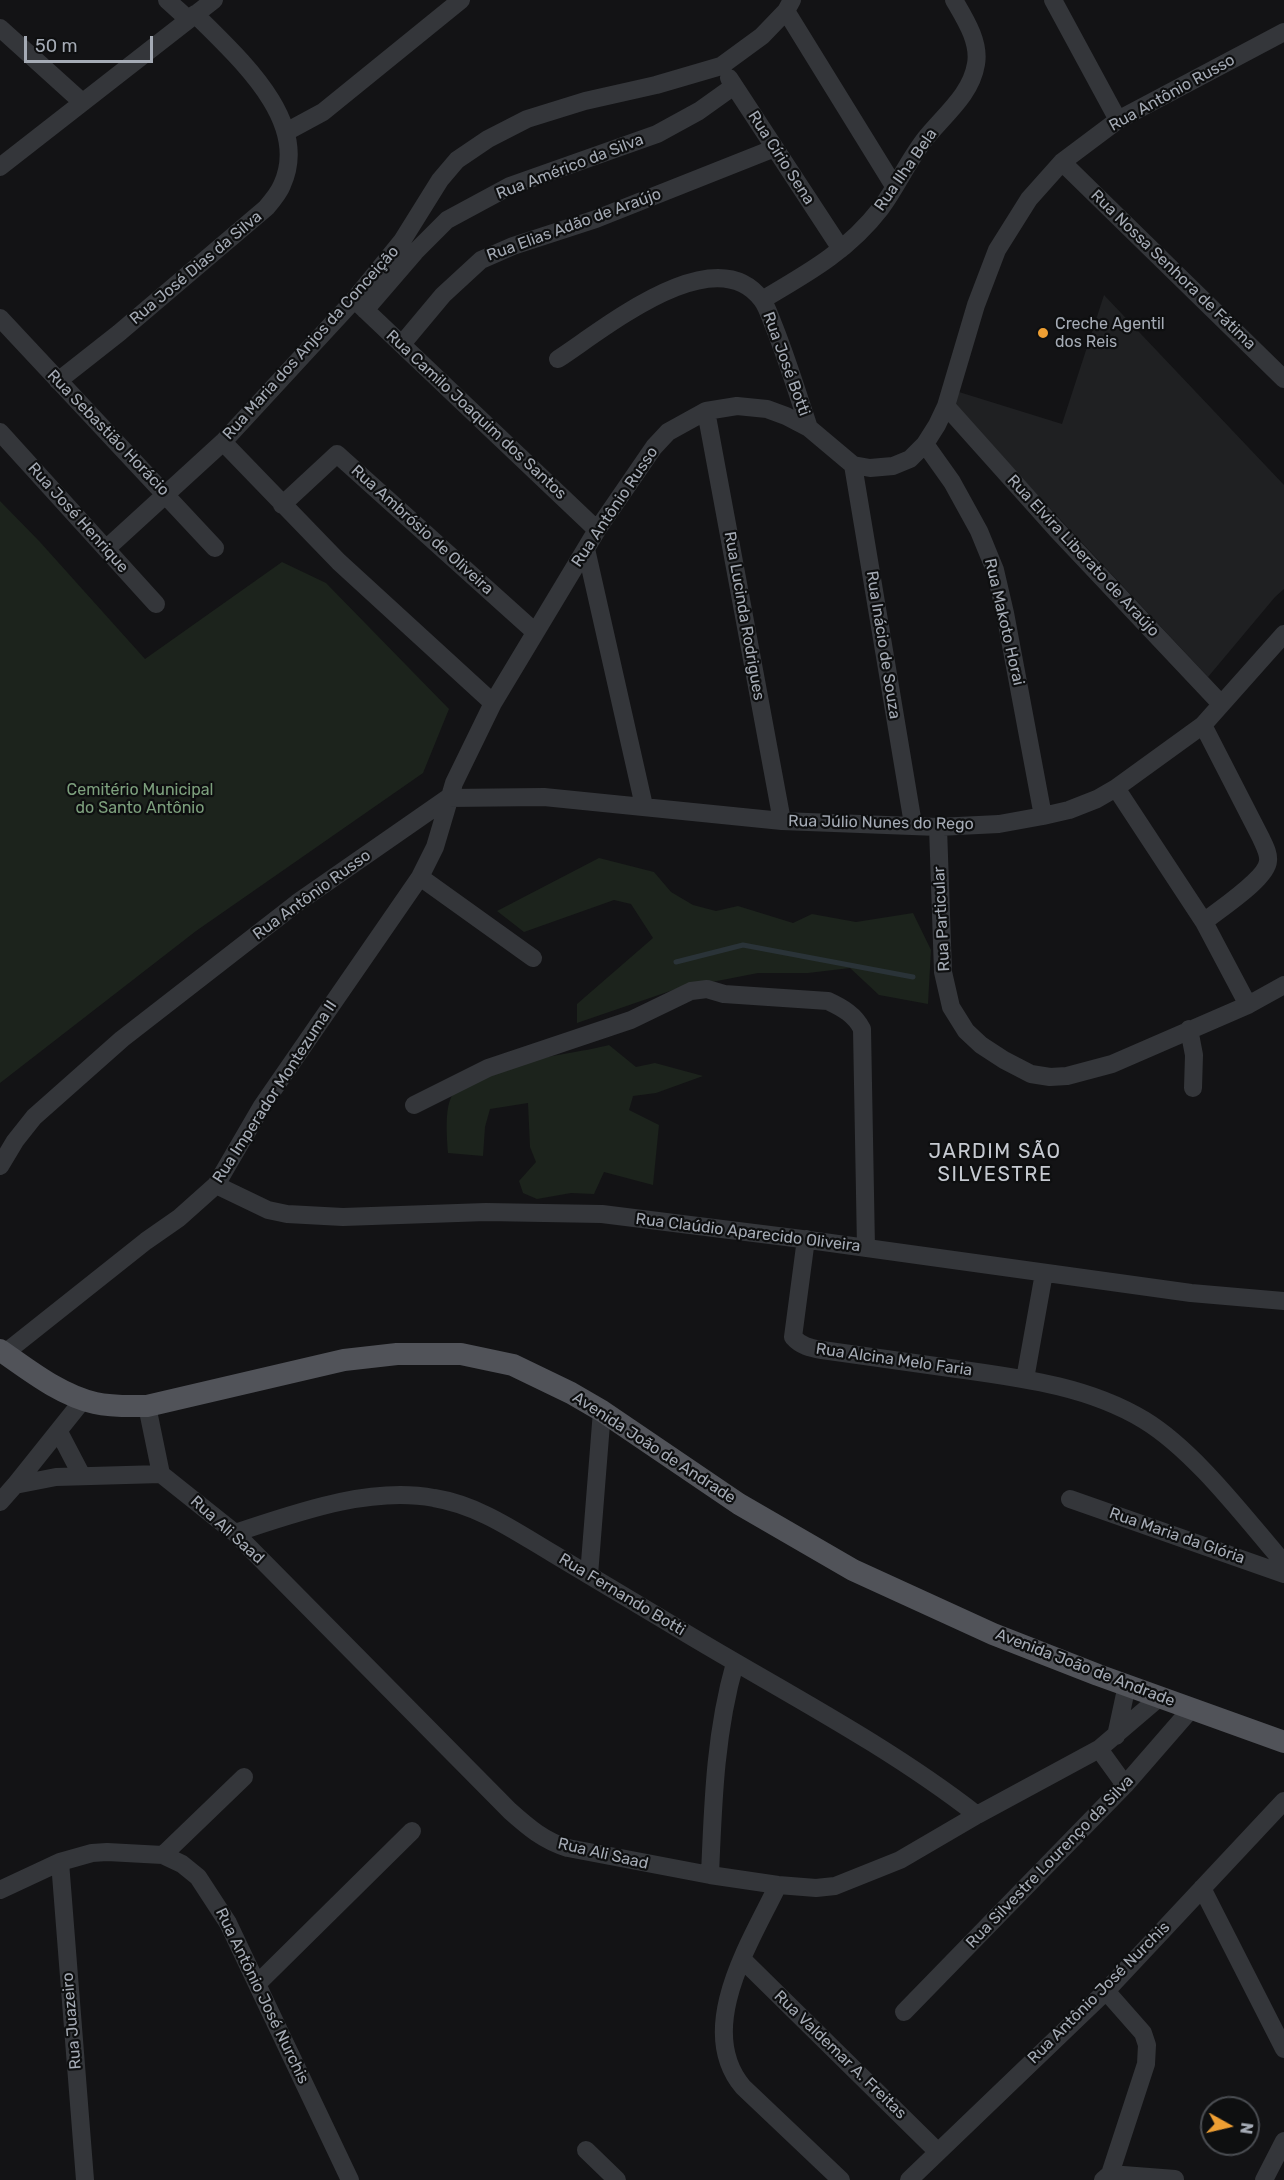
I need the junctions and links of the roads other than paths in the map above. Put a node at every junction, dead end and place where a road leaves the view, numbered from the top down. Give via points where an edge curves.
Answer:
1 (167, 0) edge
2 (214, 0) edge
3 (461, 0) edge
4 (954, 0) edge
5 (1053, 0) edge
6 (789, 5) edge
7 (192, 17) junction
8 (0, 28) edge
9 (1284, 32) edge
10 (721, 66) junction
11 (734, 86) junction
12 (82, 102) junction
13 (1118, 120) junction
14 (286, 132) junction
15 (775, 148) junction
16 (1062, 162) junction
17 (0, 167) edge
18 (894, 186) junction
19 (428, 198) junction
20 (447, 220) junction
21 (841, 249) junction
22 (762, 300) junction
23 (360, 305) junction
24 (0, 318) edge
25 (402, 344) junction
26 (558, 359) dead end
27 (1284, 378) edge
28 (58, 381) junction
29 (946, 406) junction
30 (706, 411) junction
31 (809, 428) junction
32 (0, 432) edge
33 (223, 442) junction
34 (925, 444) junction
35 (853, 465) junction
36 (166, 495) junction
37 (282, 505) junction
38 (597, 530) junction
39 (216, 548) dead end
40 (106, 549) junction
41 (586, 549) junction
42 (156, 604) dead end
43 (535, 632) junction
44 (1284, 634) edge
45 (493, 703) junction
46 (1221, 704) junction
47 (1203, 725) junction
48 (1116, 788) junction
49 (448, 798) junction
50 (644, 806) junction
51 (1044, 816) junction
52 (782, 821) junction
53 (913, 824) junction
54 (938, 827) junction
55 (420, 877) junction
56 (1203, 922) junction
57 (533, 958) dead end
58 (1283, 988) edge
59 (1248, 1005) junction
60 (1189, 1029) junction
61 (1193, 1088) dead end
62 (414, 1105) dead end
63 (0, 1166) edge
64 (216, 1185) junction
65 (806, 1239) junction
66 (866, 1248) junction
67 (1044, 1273) junction
68 (1284, 1301) edge
69 (2, 1352) edge
70 (1025, 1378) junction
71 (83, 1400) junction
72 (147, 1406) junction
73 (602, 1411) junction
74 (58, 1432) junction
75 (161, 1474) junction
76 (82, 1476) junction
77 (15, 1485) junction
78 (1070, 1499) dead end
79 (0, 1502) edge
80 (235, 1533) junction
81 (1284, 1563) edge
82 (1284, 1574) edge
83 (589, 1575) junction
84 (735, 1663) junction
85 (1127, 1685) junction
86 (1160, 1697) junction
87 (1192, 1708) junction
88 (1116, 1736) junction
89 (1284, 1742) edge
90 (1100, 1749) junction
91 (244, 1777) dead end
92 (1125, 1785) junction
93 (1284, 1801) edge
94 (977, 1815) junction
95 (412, 1831) dead end
96 (163, 1855) junction
97 (60, 1862) junction
98 (710, 1875) junction
99 (778, 1885) junction
100 (1202, 1888) junction
101 (0, 1890) edge
102 (742, 1959) junction
103 (258, 1983) junction
104 (1106, 1991) junction
105 (904, 2012) dead end
106 (1284, 2049) edge
107 (1284, 2141) edge
108 (586, 2150) dead end
109 (938, 2152) junction
110 (1107, 2177) edge
111 (1175, 2179) edge
112 (85, 2180) edge
113 (350, 2180) edge
114 (616, 2180) edge
115 (841, 2180) edge
116 (909, 2180) edge
117 (1264, 2180) edge

1 - 7 street, Rua José Dias da Silva
2 - 7 street
3 - 14 street via 323,112
4 - 18 street, Rua Ilha Bela via 975,44 973,77
5 - 13 street
6 - 10 street, Rua Maria dos Anjos da Conceição via 753,43
6 - 18 street
7 - 12 street
7 - 14 street, Rua José Dias da Silva via 261,86 276,106
8 - 12 street
9 - 13 street, Rua Antônio Russo
10 - 11 street, Rua Círio Sena
10 - 19 street, Rua Maria dos Anjos da Conceição via 527,119 457,160
11 - 15 street, Rua Círio Sena
11 - 20 street, Rua Américo da Silva via 657,134 510,186
12 - 17 street
13 - 16 street, Rua Antônio Russo
14 - 28 street, Rua José Dias da Silva via 287,169 282,186 266,208
15 - 21 street, Rua Círio Sena
15 - 25 street, Rua Elias Adão de Araújo via 481,260 443,295
16 - 27 street, Rua Nossa Senhora de Fátima
16 - 29 street, Rua Antônio Russo via 1029,199 997,250
18 - 21 street, Rua Ilha Bela via 870,221
19 - 20 street
19 - 23 street, Rua Maria dos Anjos da Conceição
20 - 23 street, Rua Américo da Silva
21 - 22 street, Rua Ilha Bela via 821,266
22 - 26 street via 752,290 726,278 689,282 639,306
22 - 31 street, Rua José Botti
23 - 25 street, Rua Camilo Joaquim dos Santos
23 - 33 street, Rua Maria dos Anjos da Conceição
24 - 28 street, Rua Sebastião Horácio
25 - 38 street, Rua Camilo Joaquim dos Santos
28 - 36 street, Rua Sebastião Horácio
29 - 34 street, Rua Antônio Russo
29 - 46 street, Rua Elvira Liberato de Araújo
30 - 31 street, Rua Antônio Russo via 737,406 767,409
30 - 38 street, Rua Antônio Russo via 668,432 654,447
30 - 52 street, Rua Lucinda Rodrigues
31 - 35 street, Rua Antônio Russo
32 - 40 street, Rua José Henrique
33 - 36 street, Rua Maria dos Anjos da Conceição
33 - 37 street
34 - 35 street, Rua Antônio Russo via 910,459 893,466
34 - 51 street, Rua Makoto Horai via 952,482 995,570
35 - 53 street, Rua Inácio de Souza
36 - 39 street, Rua Sebastião Horácio
36 - 40 street, Rua Maria dos Anjos da Conceição
37 - 43 street, Rua Ambrósio de Oliveira via 338,454
37 - 45 street
38 - 41 street, Rua Antônio Russo
40 - 42 street, Rua José Henrique
41 - 43 street, Rua Antônio Russo
41 - 50 street
43 - 45 street, Rua Antônio Russo
44 - 46 street, Rua Júlio Nunes do Rego
45 - 49 street, Rua Antônio Russo
46 - 47 street, Rua Júlio Nunes do Rego
47 - 48 street, Rua Júlio Nunes do Rego
47 - 56 street via 1261,838 1268,862 1262,874
48 - 51 street, Rua Júlio Nunes do Rego via 1069,810
48 - 56 street
49 - 50 street, Rua Júlio Nunes do Rego via 544,797
49 - 55 street, Rua Imperador Montezuma II via 435,847
49 - 63 street, Rua Antônio Russo via 297,903 122,1039 34,1117
50 - 52 street, Rua Júlio Nunes do Rego
51 - 54 street, Rua Júlio Nunes do Rego via 999,824
52 - 53 street, Rua Júlio Nunes do Rego
53 - 54 street, Rua Júlio Nunes do Rego
54 - 60 street, Rua Particular via 943,972 951,1007 981,1046 1032,1074 1067,1076 1112,1064
55 - 57 street
55 - 64 street, Rua Imperador Montezuma II via 262,1106
56 - 59 street
58 - 59 street, Rua Particular
59 - 60 street, Rua Particular
60 - 61 street via 1194,1055
62 - 66 street via 488,1068 631,1020 691,992 707,988 724,994 828,1001 857,1019 862,1029
64 - 65 street, Rua Claúdio Aparecido Oliveira via 268,1210 287,1214 343,1217 486,1212 602,1214
64 - 69 street, Rua Imperador Montezuma II via 179,1218
65 - 66 street, Rua Claúdio Aparecido Oliveira
65 - 70 street, Rua Alcina Melo Faria via 793,1337 798,1342 822,1350
66 - 67 street, Rua Claúdio Aparecido Oliveira
67 - 68 street, Rua Claúdio Aparecido Oliveira
67 - 70 street
69 - 71 main road, Avenida João de Andrade
70 - 81 street via 1095,1397 1152,1425 1194,1461
71 - 72 main road, Avenida João de Andrade
71 - 74 street
72 - 73 main road, Avenida João de Andrade via 344,1360 397,1354 461,1354 513,1365
72 - 75 street
73 - 83 street
73 - 85 main road, Avenida João de Andrade via 739,1504 853,1570 993,1634
74 - 76 street
74 - 77 street
75 - 76 street
75 - 80 street, Rua Ali Saad
76 - 77 street
77 - 79 street
78 - 82 street, Rua Maria da Glória
80 - 83 street, Rua Fernando Botti via 312,1508 410,1495 472,1508
80 - 98 street, Rua Ali Saad via 536,1834 568,1848
83 - 84 street, Rua Fernando Botti
84 - 94 street, Rua Fernando Botti via 877,1745
84 - 98 street via 720,1728
85 - 86 main road, Avenida João de Andrade
85 - 88 street
86 - 87 main road, Avenida João de Andrade
86 - 88 street, Rua Ali Saad
87 - 89 main road, Avenida João de Andrade
87 - 92 street, Rua Silvestre Lourenço da Silva
88 - 90 street, Rua Ali Saad
90 - 92 street
90 - 94 street, Rua Ali Saad
91 - 96 street
92 - 105 street, Rua Silvestre Lourenço da Silva
93 - 100 street, Rua Antônio José Nurchis
94 - 99 street, Rua Ali Saad via 900,1860 857,1879 816,1888
95 - 103 street
96 - 97 street, Rua Antônio José Nurchis via 92,1853
96 - 103 street, Rua Antônio José Nurchis via 198,1876 228,1923
97 - 101 street, Rua Antônio José Nurchis
97 - 112 street, Rua Juazeiro
98 - 99 street, Rua Ali Saad
99 - 102 street
100 - 104 street, Rua Antônio José Nurchis
100 - 106 street
102 - 109 street, Rua Valdemar A. Freitas
102 - 115 street via 724,2017 726,2058 734,2076
103 - 113 street, Rua Antônio José Nurchis
104 - 109 street, Rua Antônio José Nurchis
104 - 110 street via 1143,2033 1147,2045 1146,2064
107 - 117 street
108 - 114 street
109 - 116 street, Rua Antônio José Nurchis
110 - 111 street

